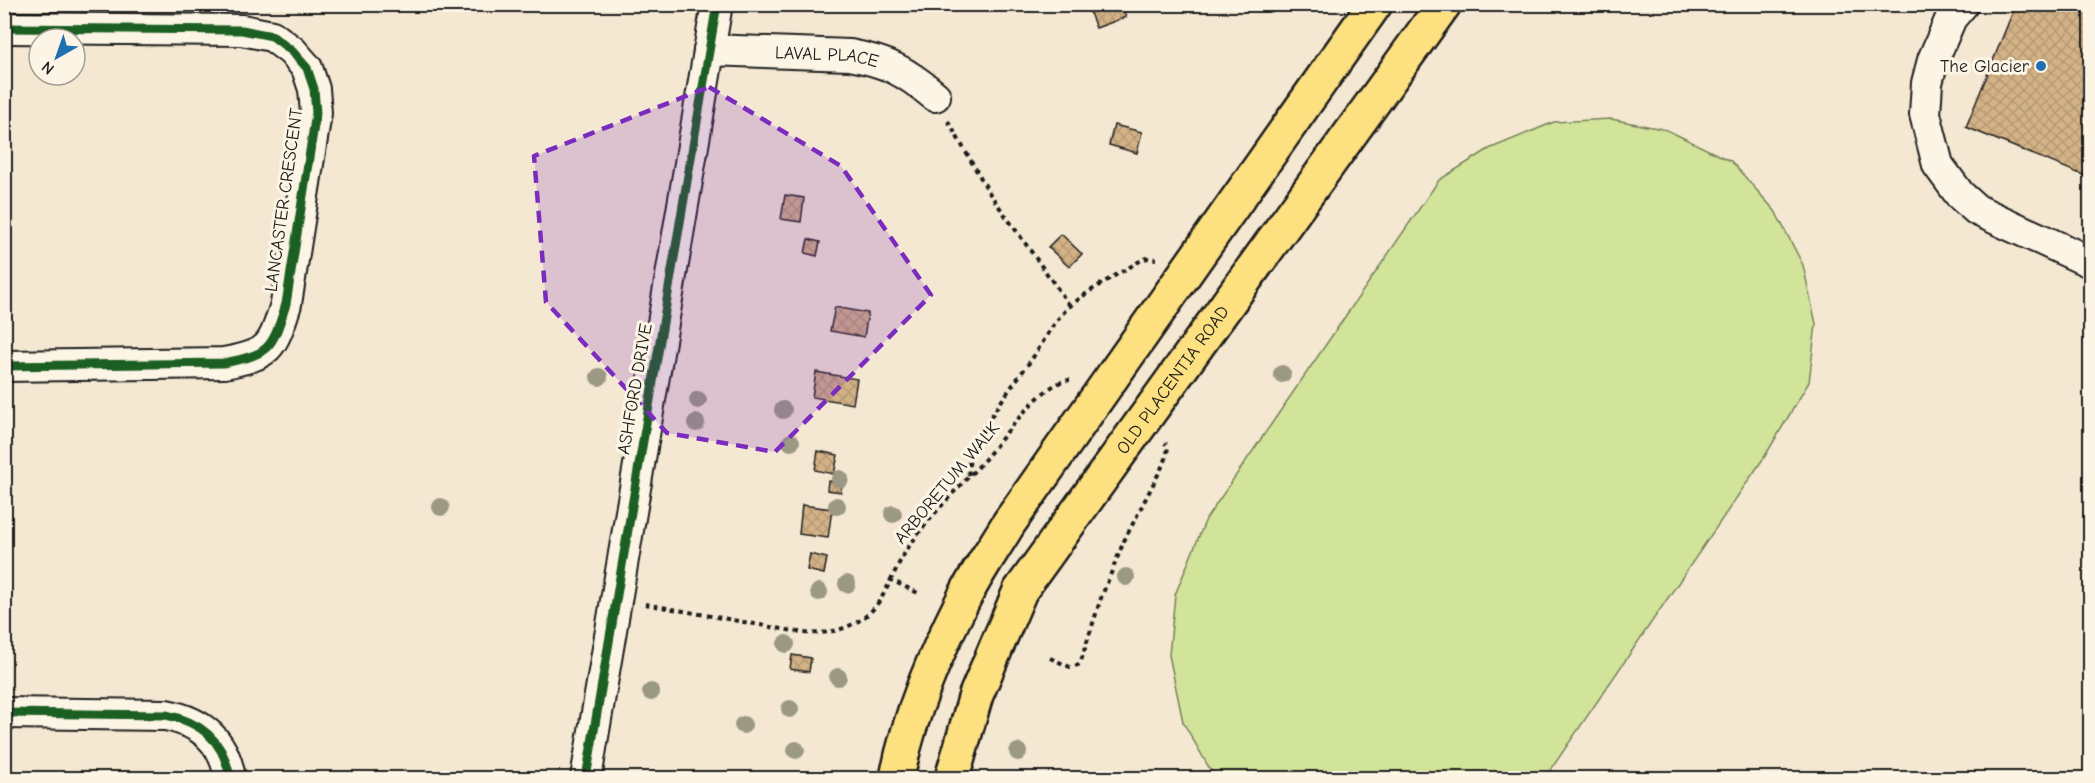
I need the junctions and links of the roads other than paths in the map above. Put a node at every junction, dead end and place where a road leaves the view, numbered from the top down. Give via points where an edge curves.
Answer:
1 (717, 4) edge
2 (1375, 4) edge
3 (1444, 4) edge
4 (1963, 4) edge
5 (4, 28) edge
6 (709, 50) junction
7 (935, 96) road end
8 (2091, 262) edge
9 (4, 366) edge
10 (4, 713) edge
11 (231, 778) edge
12 (586, 778) edge
13 (897, 778) edge
14 (952, 778) edge

1 - 6 street, ASHFORD DRIVE
2 - 13 main road via 1009,523 965,597 924,684
3 - 14 main road, OLD PLACENTIA ROAD via 1020,591 976,694
4 - 8 street via 1951,18 1927,83 1925,114 1938,165 1960,195 1977,210
5 - 9 street, LANCASTER CRESCENT via 242,30 272,36 307,68 316,113 286,304 270,347 224,363
6 - 7 street, LAVAL PLACE via 867,58 907,74
6 - 12 street, ASHFORD DRIVE
10 - 11 street via 178,717 198,726 214,740

